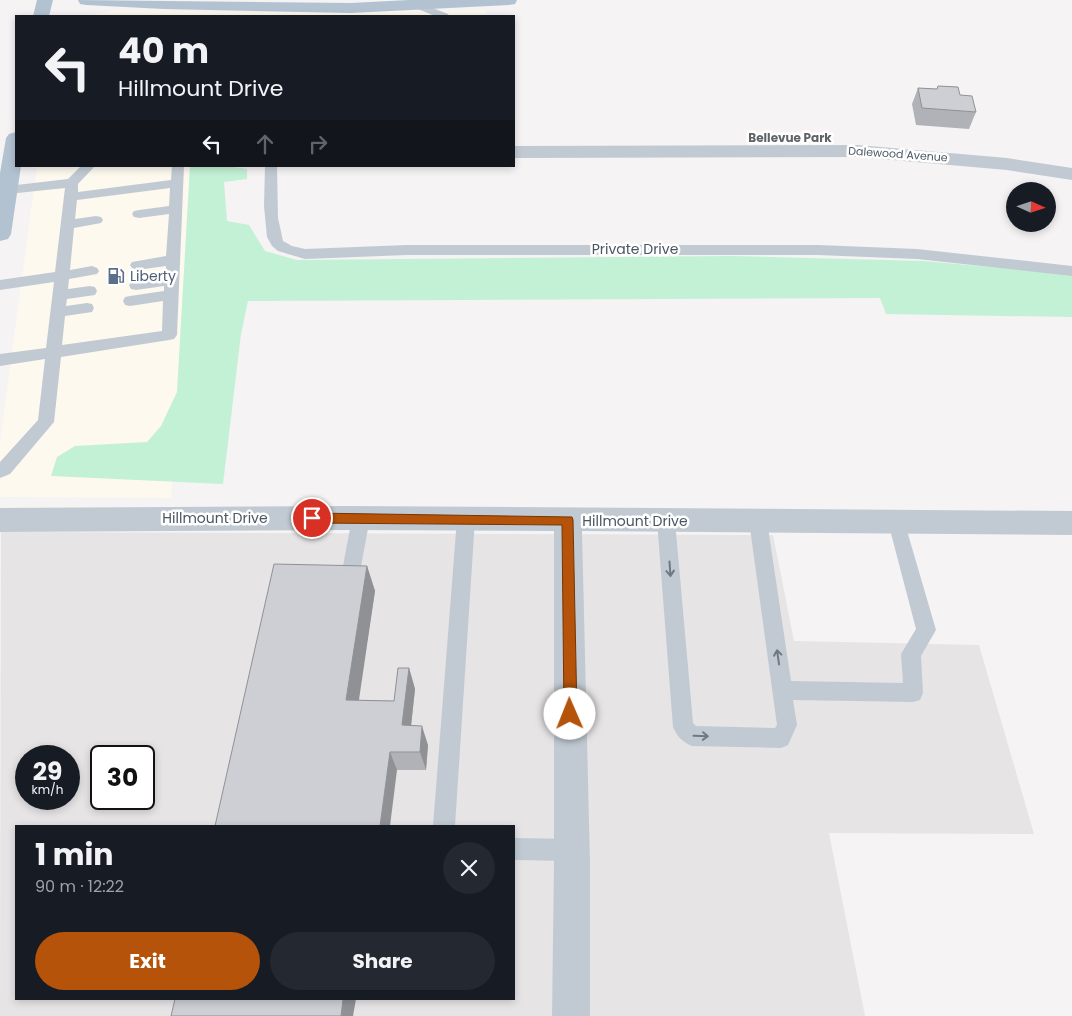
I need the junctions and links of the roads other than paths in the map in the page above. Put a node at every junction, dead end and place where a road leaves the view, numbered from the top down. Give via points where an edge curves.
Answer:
1 (45, 0) edge
2 (86, 0) edge
3 (509, 0) edge
4 (417, 5) junction
5 (41, 15) edge
6 (442, 15) edge
7 (15, 148) edge
8 (515, 152) edge
9 (88, 167) edge
10 (178, 167) edge
11 (271, 167) edge
12 (1072, 174) edge
13 (177, 183) junction
14 (8, 190) junction
15 (72, 190) junction
16 (176, 209) junction
17 (139, 214) dead end
18 (96, 220) dead end
19 (68, 224) junction
20 (0, 234) edge
21 (174, 260) junction
22 (137, 265) dead end
23 (1072, 271) edge
24 (92, 272) dead end
25 (62, 276) junction
26 (172, 280) junction
27 (0, 285) edge
28 (136, 285) dead end
29 (90, 291) dead end
30 (60, 295) junction
31 (172, 295) junction
32 (130, 302) dead end
33 (87, 308) dead end
34 (59, 312) junction
35 (55, 352) junction
36 (0, 360) edge
37 (0, 471) edge
38 (361, 518) junction
39 (466, 519) junction
40 (0, 520) edge
41 (568, 520) junction
42 (666, 521) junction
43 (758, 521) junction
44 (897, 522) junction
45 (1066, 523) edge
46 (349, 582) edge
47 (783, 690) junction
48 (444, 825) edge
49 (515, 849) edge
50 (572, 850) junction
51 (572, 1016) edge

1 - 5 main road
2 - 4 main road via 267,7
3 - 4 main road
4 - 6 lane
7 - 14 main road
8 - 12 street, Dalewood Avenue via 858,151 1007,164
9 - 15 lane
10 - 13 lane
11 - 23 lane, Private Drive via 269,193 274,237 278,244 305,254 417,250 818,250 917,254
13 - 15 lane
13 - 16 lane
14 - 15 lane
14 - 20 main road
15 - 19 lane
16 - 17 lane
16 - 21 lane
18 - 19 lane
19 - 25 lane
21 - 22 lane
21 - 26 lane
24 - 25 lane
25 - 27 lane
25 - 30 lane
26 - 28 lane
26 - 31 lane
29 - 30 lane
30 - 34 lane
31 - 32 lane
31 - 35 lane via 169,335
33 - 34 lane
34 - 35 lane
35 - 36 lane
35 - 37 lane via 46,422
38 - 39 street, Hillmount Drive
38 - 40 street, Hillmount Drive
38 - 46 lane
39 - 41 street, Hillmount Drive
39 - 48 lane
41 - 42 street, Hillmount Drive
41 - 50 street
42 - 43 street, Hillmount Drive
42 -> 47 lane via 682,727 692,736 781,738 787,725
43 - 44 street, Hillmount Drive
47 -> 43 lane
44 - 45 street, Hillmount Drive
44 - 47 lane via 926,630 911,654 913,692
49 - 50 lane
50 - 51 street

